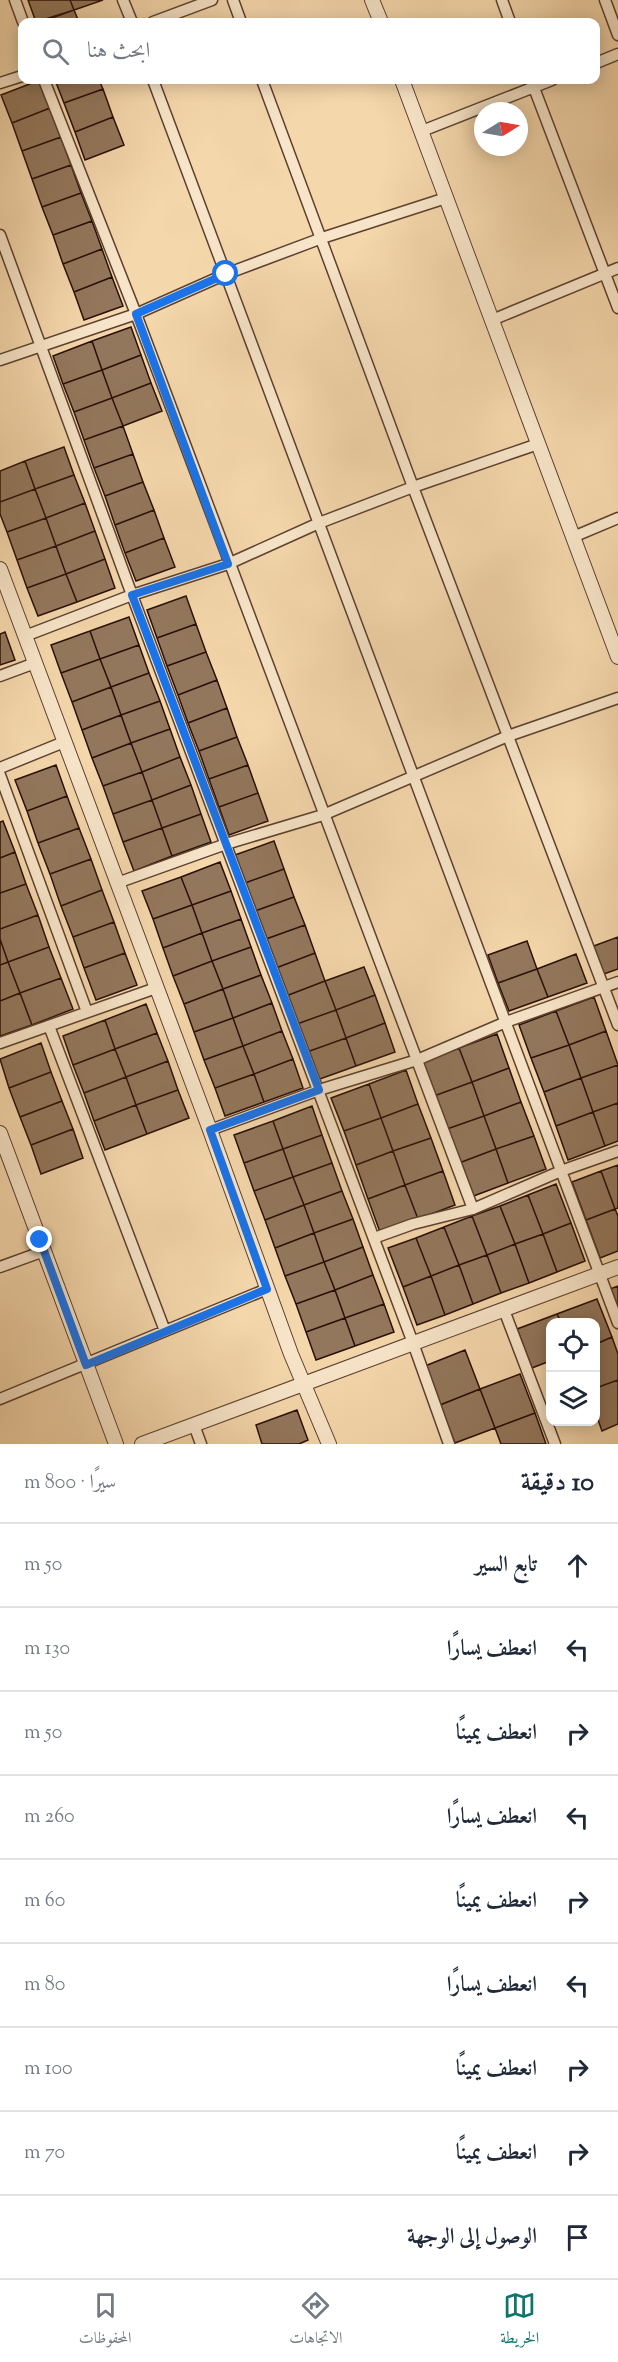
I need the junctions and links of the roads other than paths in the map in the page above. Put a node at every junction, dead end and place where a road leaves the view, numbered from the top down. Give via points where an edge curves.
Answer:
1 (15, 0) edge
2 (123, 0) edge
3 (212, 0) edge
4 (233, 0) edge
5 (372, 0) edge
6 (502, 0) edge
7 (605, 0) edge
8 (22, 18) edge
9 (130, 18) edge
10 (164, 18) edge
11 (240, 18) edge
12 (379, 18) edge
13 (509, 18) edge
14 (618, 35) edge
15 (618, 54) edge
16 (600, 61) edge
17 (18, 77) edge
18 (0, 83) edge
19 (46, 84) edge
20 (155, 84) edge
21 (264, 84) edge
22 (404, 84) edge
23 (531, 84) edge
24 (533, 84) edge
25 (422, 131) junction
26 (446, 198) junction
27 (0, 235) edge
28 (322, 238) junction
29 (618, 268) edge
30 (605, 273) junction
31 (226, 274) junction
32 (618, 308) edge
33 (136, 314) junction
34 (492, 320) junction
35 (40, 344) junction
36 (0, 360) edge
37 (538, 444) junction
38 (413, 486) junction
39 (618, 518) edge
40 (319, 523) junction
41 (573, 537) junction
42 (228, 564) junction
43 (0, 569) edge
44 (132, 595) junction
45 (25, 636) junction
46 (618, 657) edge
47 (35, 663) junction
48 (0, 676) edge
49 (618, 698) edge
50 (508, 736) junction
51 (64, 742) junction
52 (0, 768) edge
53 (0, 775) edge
54 (413, 775) junction
55 (322, 815) junction
56 (226, 844) junction
57 (117, 883) junction
58 (618, 982) edge
59 (603, 987) junction
60 (156, 988) junction
61 (87, 1012) junction
62 (506, 1022) junction
63 (618, 1025) edge
64 (49, 1026) junction
65 (0, 1043) edge
66 (417, 1060) junction
67 (319, 1090) junction
68 (210, 1130) junction
69 (0, 1133) edge
70 (618, 1151) edge
71 (561, 1171) junction
72 (473, 1209) junction
73 (374, 1238) junction
74 (44, 1251) junction
75 (0, 1268) edge
76 (618, 1268) edge
77 (600, 1274) junction
78 (267, 1289) junction
79 (504, 1310) junction
80 (618, 1323) edge
81 (165, 1331) junction
82 (413, 1343) junction
83 (86, 1365) junction
84 (303, 1384) junction
85 (0, 1399) edge
86 (194, 1425) junction
87 (116, 1444) edge
88 (142, 1444) edge
89 (201, 1444) edge
90 (329, 1444) edge
91 (448, 1444) edge
92 (555, 1444) edge

1 - 8 street
2 - 9 street
3 - 10 street
4 - 11 street
5 - 12 street
6 - 13 street
7 - 14 street
15 - 16 street
17 - 18 street
19 - 33 street
20 - 31 street
21 - 28 street
22 - 25 street
23 - 25 street
24 - 30 street
25 - 26 street
26 - 28 street
26 - 34 street
27 - 35 street
28 - 31 street
28 - 38 street
29 - 30 street
30 - 32 street
30 - 34 street
31 - 33 street
31 - 40 street
33 - 35 street
33 - 42 street
34 - 37 street
35 - 36 street
35 - 44 street
37 - 38 street
37 - 41 street
38 - 40 street
38 - 50 street
39 - 41 street
40 - 42 street
40 - 54 street
41 - 46 street
42 - 44 street
42 - 55 street
43 - 45 street
44 - 45 street
44 - 56 street
45 - 47 street
47 - 48 street
47 - 51 street
49 - 50 street
50 - 54 street
50 - 59 street
51 - 52 street
51 - 57 street
53 - 61 street
54 - 55 street
54 - 62 street
55 - 56 street
55 - 66 street
56 - 57 street
56 - 67 street
57 - 60 street
58 - 59 street
59 - 62 street
59 - 63 street
60 - 61 street
60 - 68 street
61 - 64 street
62 - 66 street
62 - 71 street
64 - 65 street
64 - 81 street
66 - 67 street
66 - 72 street
67 - 68 street
67 - 73 street
68 - 78 street
69 - 74 street
70 - 71 street
71 - 72 street
71 - 77 street
72 - 73 street
73 - 82 street
74 - 75 street
74 - 83 street
76 - 77 street
77 - 79 street
77 - 80 street
78 - 81 street
78 - 84 street
79 - 82 street
79 - 92 street
81 - 83 street
82 - 84 street
82 - 91 street
83 - 85 street
83 - 87 street
84 - 86 street
84 - 90 street
86 - 88 street
86 - 89 street

